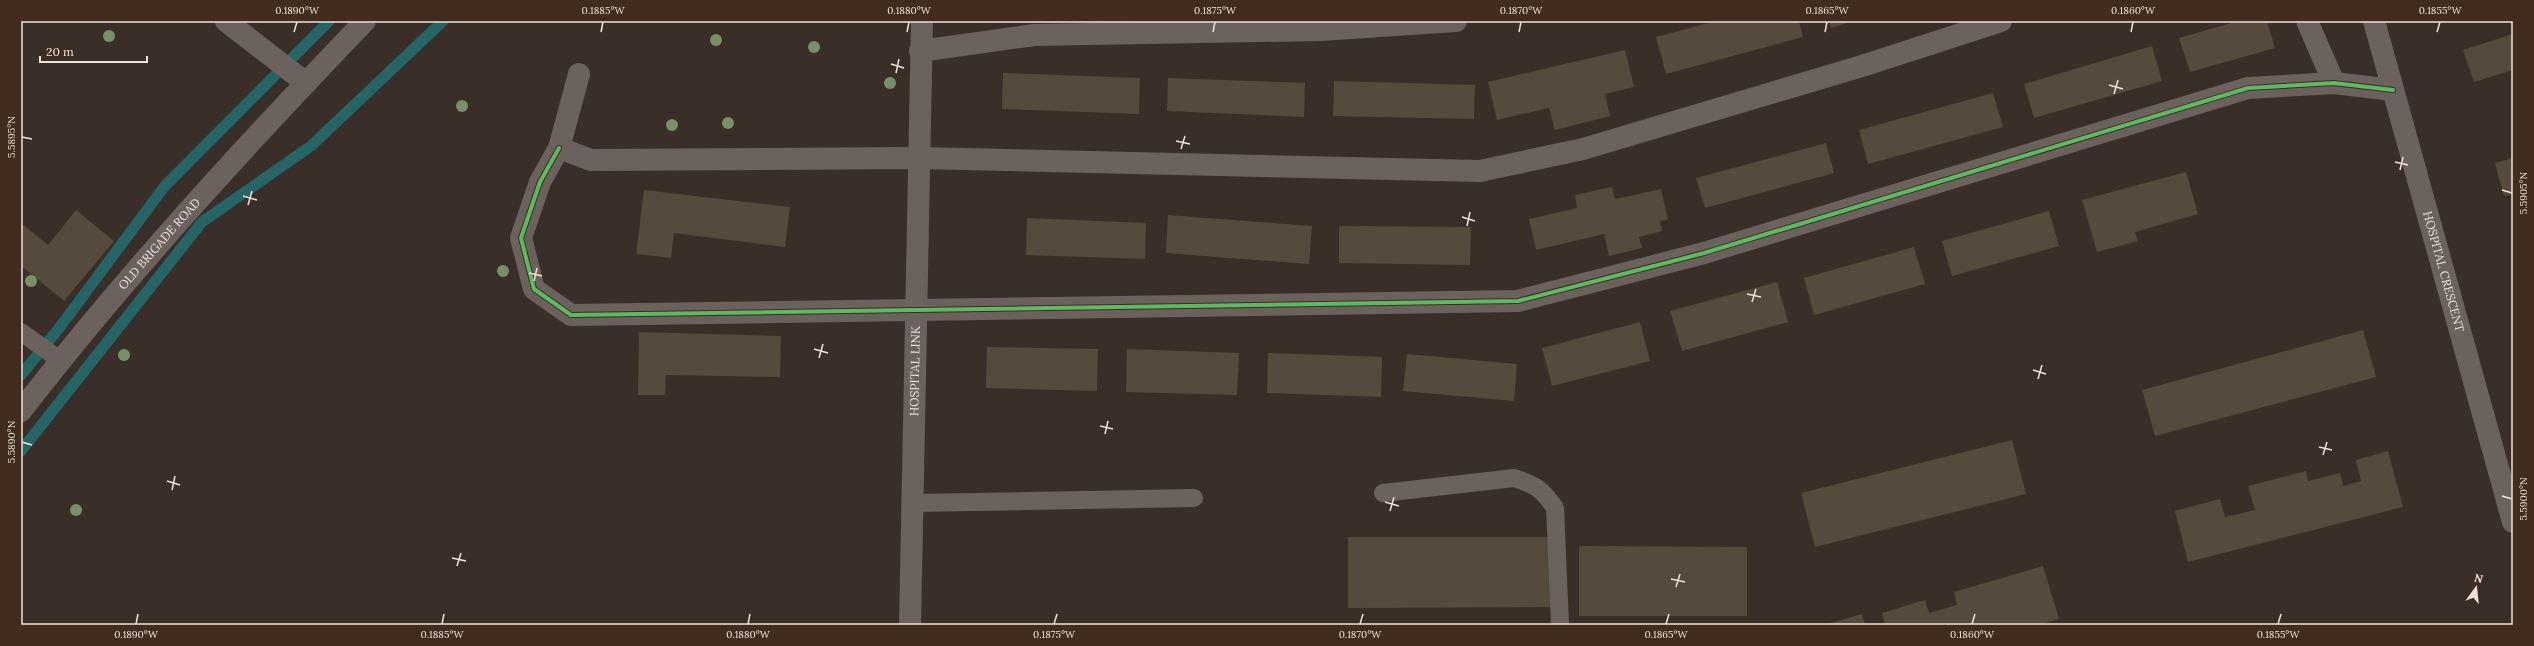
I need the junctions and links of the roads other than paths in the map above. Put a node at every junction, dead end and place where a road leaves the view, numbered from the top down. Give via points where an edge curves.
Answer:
1 (226, 21) edge
2 (365, 21) edge
3 (922, 21) edge
4 (1456, 21) edge
5 (2001, 21) edge
6 (2307, 21) edge
7 (2374, 21) edge
8 (920, 51) junction
9 (579, 74) dead end
10 (306, 83) junction
11 (2334, 83) junction
12 (2392, 90) junction
13 (559, 148) junction
14 (919, 158) junction
15 (918, 310) junction
16 (21, 332) edge
17 (60, 360) junction
18 (21, 411) edge
19 (1383, 494) dead end
20 (1194, 498) dead end
21 (913, 503) junction
22 (2513, 522) edge
23 (910, 625) edge
24 (1560, 625) edge

1 - 10 street
2 - 10 street, OLD BRIGADE ROAD
3 - 8 street, HOSPITAL LINK
4 - 8 street via 1321,30 1034,35
5 - 14 street via 1862,66 1583,150 1480,171
6 - 11 street
7 - 12 street, HOSPITAL CRESCENT
8 - 14 street, HOSPITAL LINK
9 - 13 street
10 - 17 street, OLD BRIGADE ROAD via 190,209
11 - 12 street
11 - 15 street via 2248,88 1704,253 1518,301
12 - 22 street, HOSPITAL CRESCENT
13 - 14 street via 591,160
13 - 15 street via 540,182 521,238 534,289 571,314
14 - 15 street, HOSPITAL LINK
15 - 21 street, HOSPITAL LINK
16 - 17 lane
17 - 18 street, OLD BRIGADE ROAD
19 - 24 lane via 1514,478 1534,485 1545,494 1555,508
20 - 21 lane
21 - 23 street, HOSPITAL LINK

